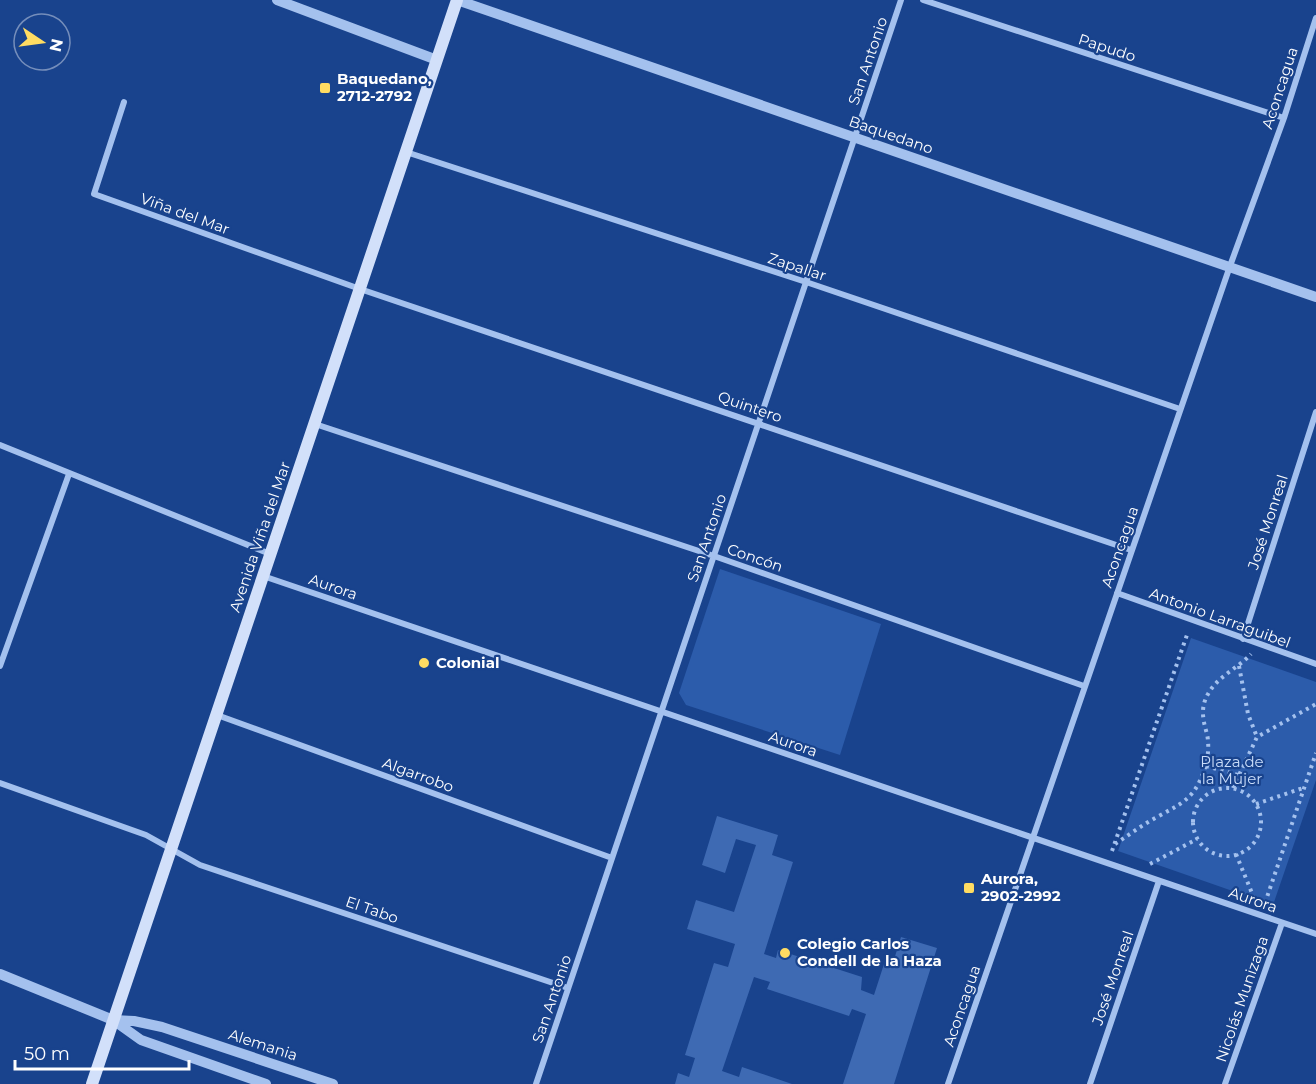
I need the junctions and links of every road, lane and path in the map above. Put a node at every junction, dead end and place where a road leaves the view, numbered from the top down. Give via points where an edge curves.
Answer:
1 (277, 0) edge
2 (457, 0) edge
3 (901, 0) edge
4 (923, 0) edge
5 (1316, 18) edge
6 (436, 60) junction
7 (124, 102) dead end
8 (1284, 118) junction
9 (854, 139) junction
10 (405, 152) junction
11 (1230, 266) junction
12 (806, 282) junction
13 (360, 289) junction
14 (1316, 297) edge
15 (1180, 409) junction
16 (1316, 412) edge
17 (759, 422) junction
18 (314, 424) junction
19 (0, 446) edge
20 (69, 474) junction
21 (1131, 550) junction
22 (270, 554) junction
23 (714, 556) junction
24 (263, 576) junction
25 (1117, 593) junction
26 (1192, 620) junction
27 (1243, 639) junction
28 (1259, 644) junction
29 (1316, 664) edge
30 (0, 666) edge
31 (1239, 666) junction
32 (1084, 686) junction
33 (1316, 704) edge
34 (661, 712) junction
35 (216, 715) junction
36 (1257, 737) junction
37 (1316, 753) edge
38 (1206, 766) junction
39 (1238, 775) junction
40 (0, 783) edge
41 (1233, 788) junction
42 (1304, 788) junction
43 (1256, 804) junction
44 (1032, 837) junction
45 (1197, 839) junction
46 (1114, 844) junction
47 (171, 849) junction
48 (1236, 854) junction
49 (612, 858) junction
50 (1108, 863) junction
51 (1134, 872) junction
52 (1159, 881) junction
53 (1261, 915) junction
54 (1282, 922) junction
55 (1316, 934) edge
56 (0, 974) edge
57 (568, 988) junction
58 (114, 1020) junction
59 (92, 1084) edge
60 (266, 1084) edge
61 (333, 1084) edge
62 (536, 1084) edge
63 (948, 1084) edge
64 (1090, 1084) edge
65 (1226, 1084) edge

1 - 6 street
2 - 6 main road, Avenida Viña del Mar
2 - 9 street, Baquedano
3 - 9 street, San Antonio
4 - 8 street, Papudo
5 - 8 street, Aconcagua
6 - 10 main road, Avenida Viña del Mar
7 - 13 street, Viña del Mar via 94,194
8 - 11 street, Aconcagua
9 - 11 street, Baquedano
9 - 12 street, San Antonio
10 - 12 street, Zapallar
10 - 13 main road, Avenida Viña del Mar
11 - 14 street, Baquedano
11 - 15 street, Aconcagua
12 - 15 street, Zapallar
12 - 17 street, San Antonio
13 - 17 street, Quintero
13 - 18 main road, Avenida Viña del Mar
15 - 21 street, Aconcagua
16 - 27 street, José Monreal
17 - 21 street, Quintero
17 - 23 street, San Antonio
18 - 22 main road, Avenida Viña del Mar
18 - 23 street, Concón
19 - 20 street
20 - 22 street
20 - 30 street
21 - 25 street, Aconcagua
22 - 24 main road, Avenida Viña del Mar
23 - 32 street, Concón
23 - 34 street, San Antonio
24 - 34 street, Aurora
24 - 35 main road, Avenida Viña del Mar
25 - 26 street, Antonio Larraguibel
25 - 32 street, Aconcagua
26 - 27 street, Antonio Larraguibel
26 - 46 path
27 - 28 street, Antonio Larraguibel
28 - 29 street, Antonio Larraguibel
28 - 31 path
31 - 36 path via 1248,714
31 - 38 path via 1220,679 1206,697
32 - 44 street, Aconcagua
33 - 36 path
34 - 44 street, Aurora
34 - 49 street, San Antonio
35 - 47 main road, Avenida Viña del Mar
35 - 49 street, Algarrobo
36 - 39 path
37 - 42 path
38 - 39 path
38 - 46 path via 1201,780 1183,802
39 - 41 path
40 - 47 street via 146,835
41 - 43 path
41 - 45 path via 1214,790 1199,802 1192,820
42 - 43 path
42 - 53 path
43 - 48 path via 1260,813 1259,833 1248,848
44 - 50 street, Aurora
44 - 63 street, Aconcagua
45 - 48 path via 1211,852
45 - 51 path
46 - 50 path
47 - 57 street, El Tabo via 200,865
47 - 58 main road, Avenida Viña del Mar
48 - 53 path
49 - 57 street, San Antonio
50 - 51 street, Aurora
51 - 52 street, Aurora
52 - 53 street, Aurora
52 - 64 street, José Monreal
53 - 54 street, Aurora
54 - 55 street, Aurora
54 - 65 street, Nicolás Munizaga
56 - 58 street, Alemania
57 - 62 street, San Antonio
58 - 59 main road, Avenida Viña del Mar
58 - 60 street, Alemania via 141,1040
58 - 61 street, Alemania via 162,1027

